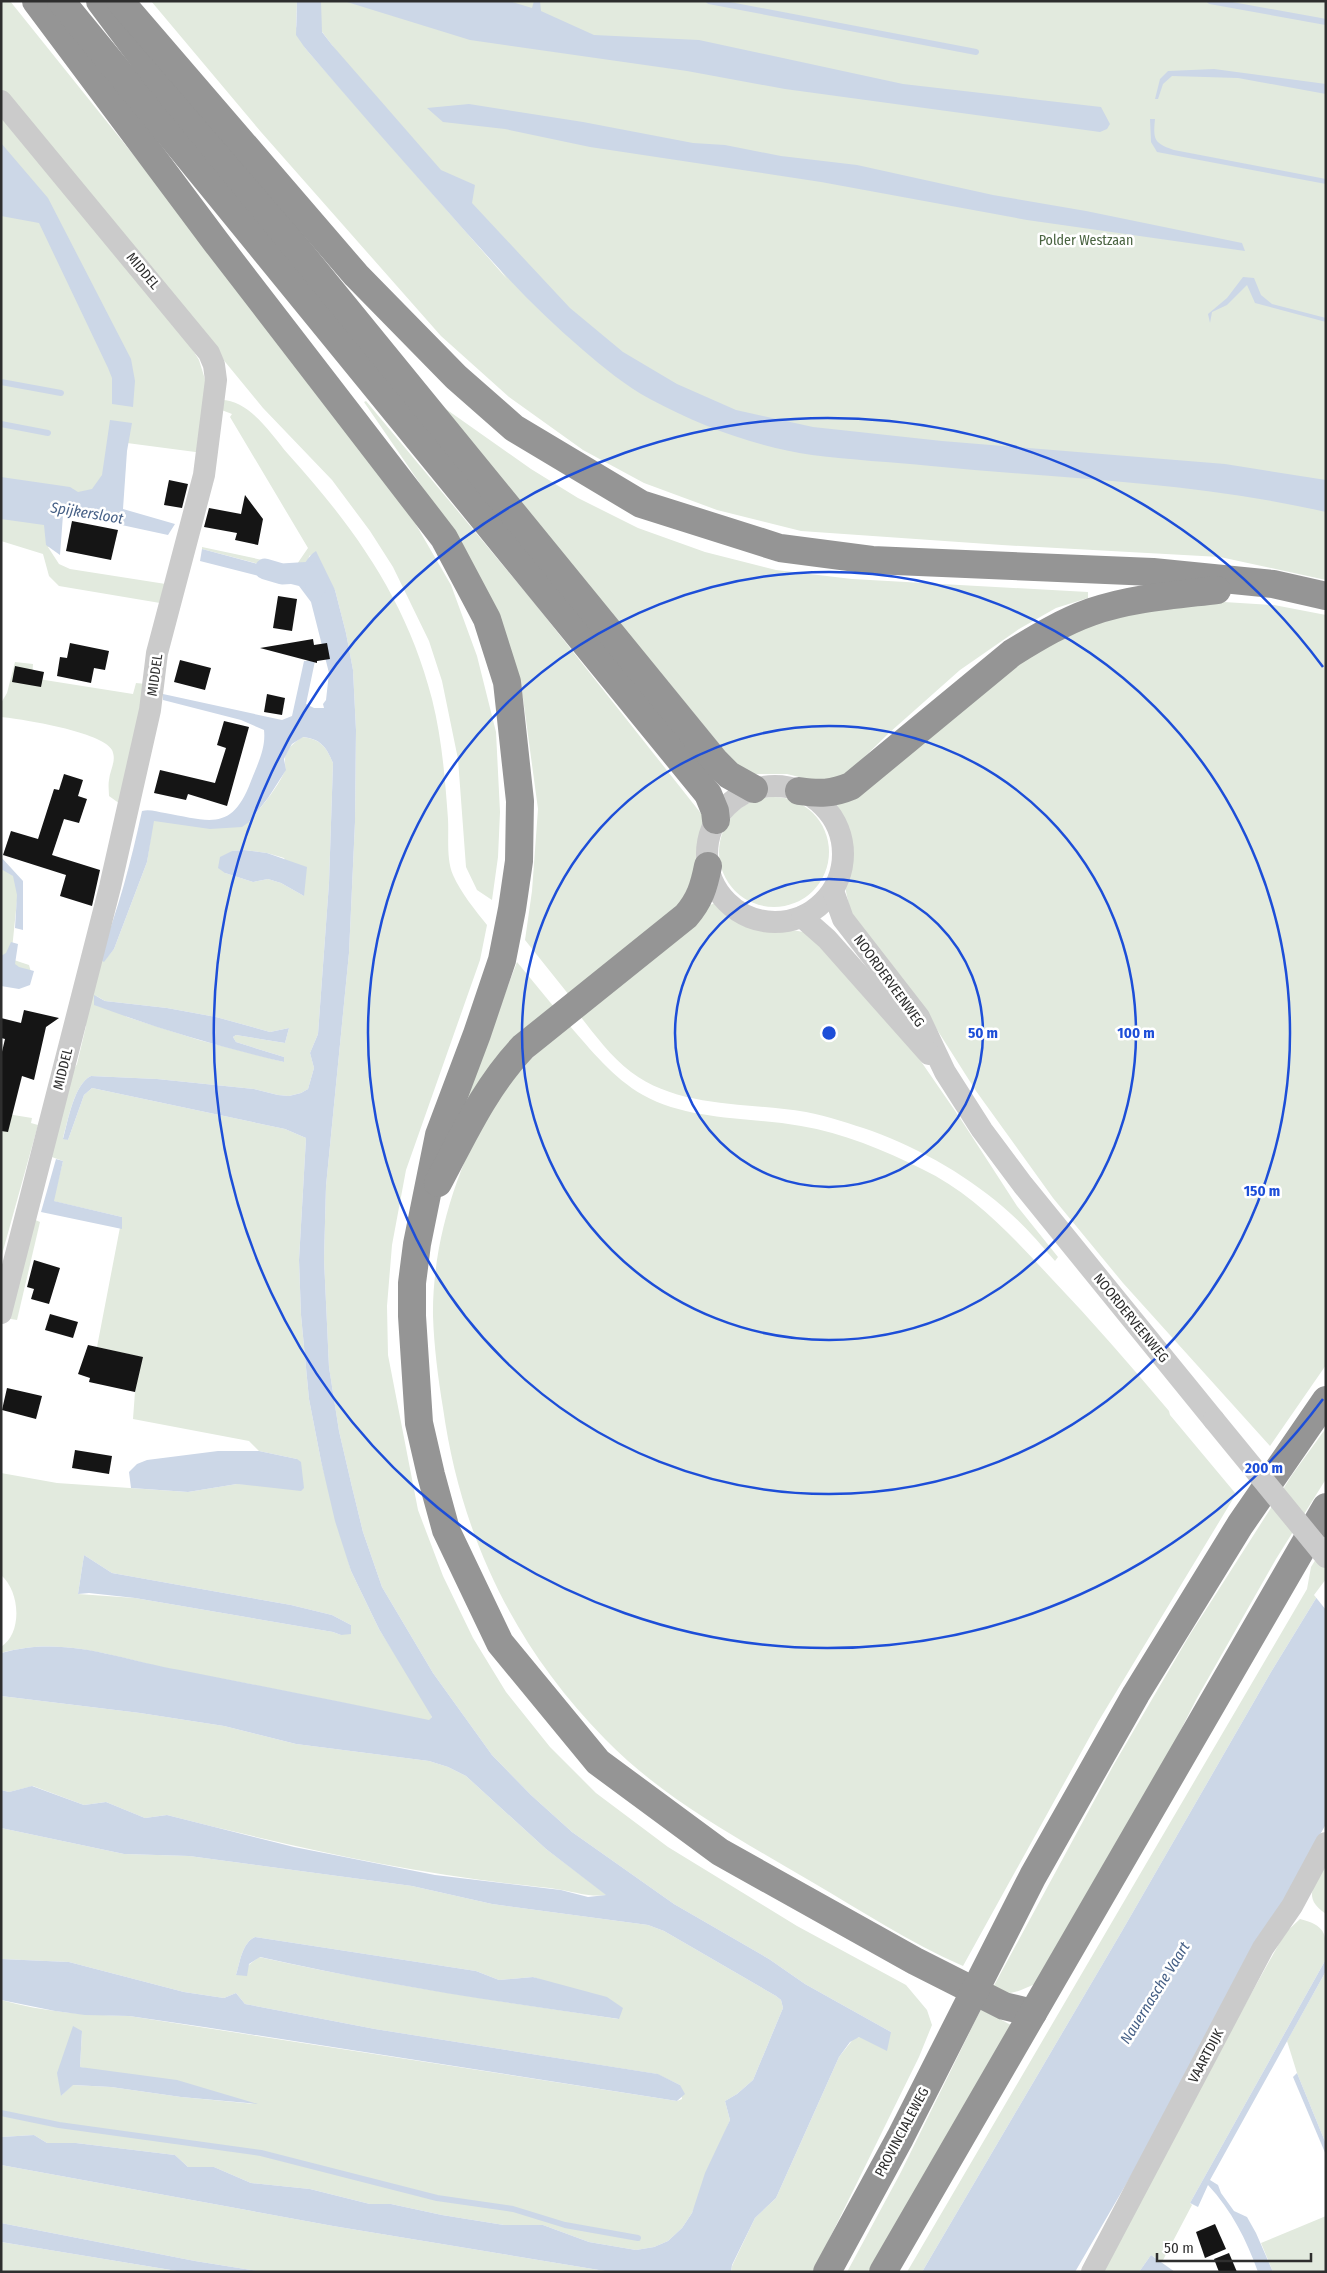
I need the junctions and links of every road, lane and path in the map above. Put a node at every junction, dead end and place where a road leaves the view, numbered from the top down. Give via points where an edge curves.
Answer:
1 (36, 1) edge
2 (61, 1) edge
3 (100, 1) edge
4 (120, 1) edge
5 (1, 101) edge
6 (1273, 584) junction
7 (1326, 596) edge
8 (754, 789) junction
9 (799, 791) junction
10 (716, 820) junction
11 (708, 866) junction
12 (833, 891) junction
13 (802, 917) junction
14 (945, 1072) junction
15 (422, 1214) junction
16 (1, 1313) edge
17 (1326, 1400) edge
18 (1326, 1507) edge
19 (1326, 1557) edge
20 (1326, 1843) edge
21 (975, 1991) junction
22 (1033, 2013) junction
23 (827, 2272) edge
24 (883, 2272) edge
25 (1092, 2272) edge

1 - 15 highway via 444,538 487,619 507,682 520,811 518,861 502,960 439,1135
2 - 10 highway via 708,794
3 - 8 highway via 716,762
4 - 6 highway via 356,275 456,377 514,428 641,504 780,548 872,560 1153,572
5 - 16 street, MIDDEL via 209,353 216,380 204,475 157,653 150,710 123,831
6 - 7 highway
6 - 9 highway via 1152,597 1093,611 1067,621 1012,653 851,786 822,794
8 - 9 street via 782,786
8 - 10 street via 735,798
9 - 12 street via 814,798 832,816 840,837 843,860
10 - 11 street via 707,846
11 - 13 street via 715,885 742,912 761,920 782,922
11 - 15 highway via 704,889 686,916 522,1047 504,1068 468,1124
12 - 13 street via 817,908
12 - 14 street, NOORDERVEENWEG via 843,920 919,1017
13 - 14 street, NOORDERVEENWEG via 827,938
14 - 19 street, NOORDERVEENWEG, bridge via 1023,1185
15 - 21 highway via 412,1282 419,1423 446,1530 500,1643 598,1762 720,1852
17 - 21 highway, PROVINCIALEWEG via 1240,1525 1146,1677 1033,1876
18 - 22 highway
20 - 25 street, VAARTDIJK via 1292,1906 1264,1948
21 - 22 highway via 1004,2006
21 - 23 highway, PROVINCIALEWEG
22 - 24 highway

